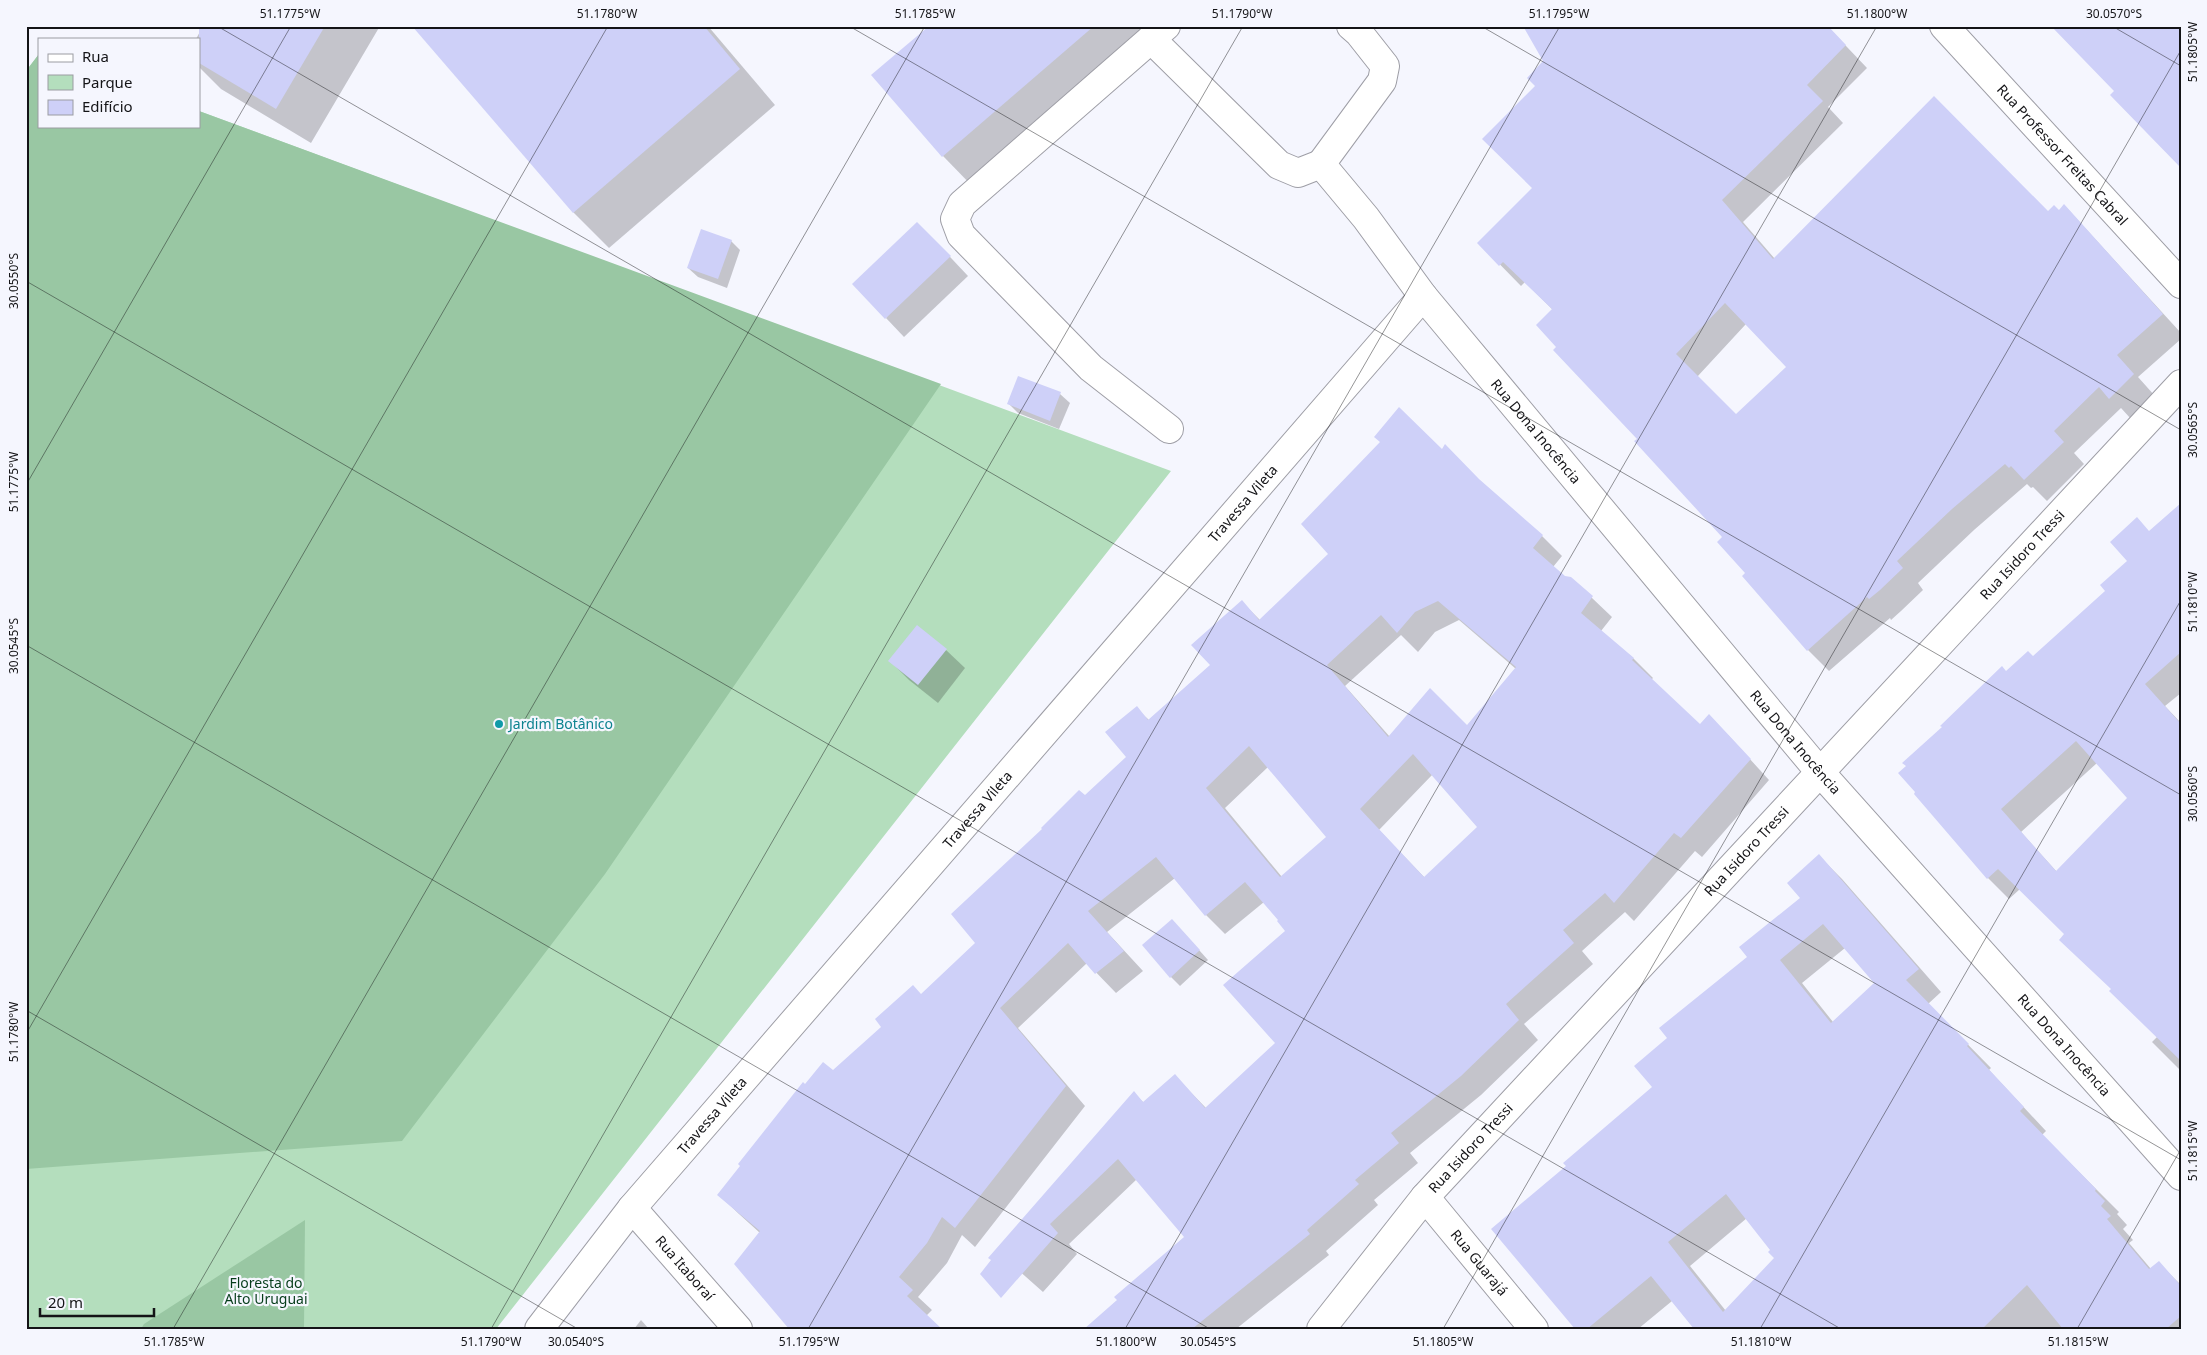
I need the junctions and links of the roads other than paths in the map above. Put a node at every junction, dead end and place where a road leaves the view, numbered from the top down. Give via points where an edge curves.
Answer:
1 (1351, 26) edge
2 (1944, 26) edge
3 (1158, 32) edge
4 (1321, 164) junction
5 (2181, 284) edge
6 (1423, 296) junction
7 (2181, 384) edge
8 (1169, 428) dead end
9 (1819, 771) junction
10 (2181, 1176) edge
11 (1425, 1197) junction
12 (632, 1208) junction
13 (538, 1329) edge
14 (738, 1329) edge
15 (1321, 1329) edge
16 (1534, 1329) edge

1 - 4 street via 1384,66 1382,81
2 - 5 street, Rua Professor Freitas Cabral
3 - 4 street via 1279,165 1298,173
3 - 8 street via 962,204 955,219 961,234 1091,368
4 - 6 street, Rua Dona Inocência via 1366,218
6 - 9 street, Rua Dona Inocência
6 - 12 street, Travessa Vileta
7 - 9 street, Rua Isidoro Tressi
9 - 10 street, Rua Dona Inocência
9 - 11 street, Rua Isidoro Tressi
11 - 15 street, Rua Isidoro Tressi
11 - 16 street, Rua Guarajá
12 - 13 street, Travessa Vileta
12 - 14 street, Rua Itaboraí

